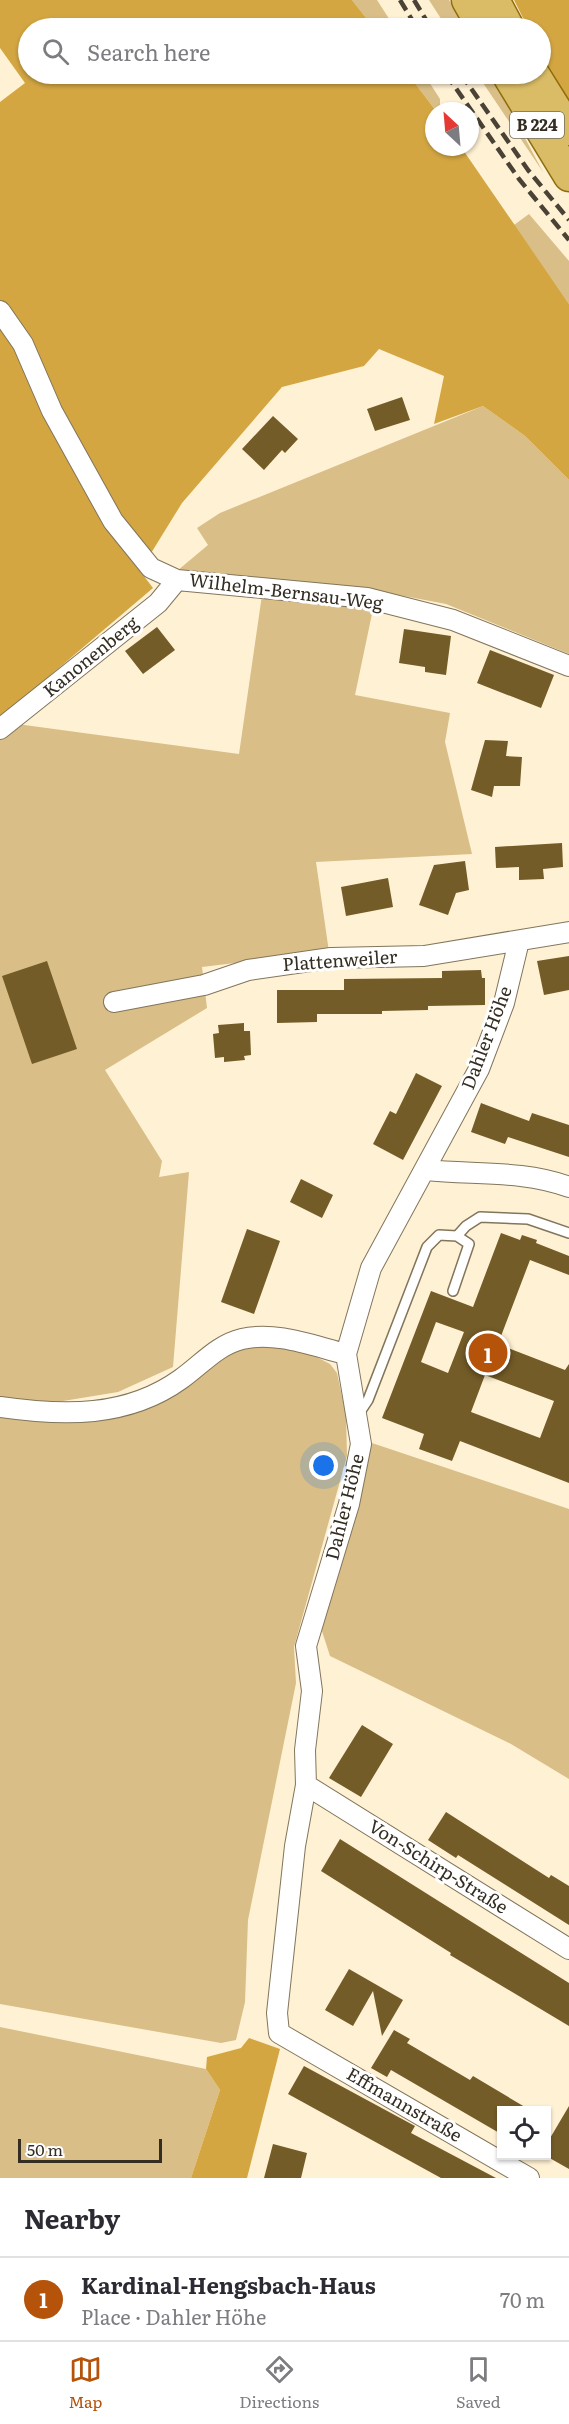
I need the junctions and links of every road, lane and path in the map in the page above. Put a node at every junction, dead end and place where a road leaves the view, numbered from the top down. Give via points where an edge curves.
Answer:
1 (467, 0) edge
2 (494, 0) edge
3 (477, 18) edge
4 (504, 18) edge
5 (513, 84) edge
6 (540, 84) edge
7 (569, 130) edge
8 (569, 176) edge
9 (0, 311) edge
10 (177, 580) junction
11 (569, 666) edge
12 (0, 729) edge
13 (569, 933) edge
14 (519, 941) junction
15 (114, 1002) dead end
16 (426, 1170) junction
17 (569, 1187) edge
18 (569, 1233) edge
19 (458, 1236) junction
20 (453, 1291) dead end
21 (346, 1354) junction
22 (0, 1407) edge
23 (357, 1416) junction
24 (306, 1785) junction
25 (569, 1949) edge
26 (279, 2033) joint
27 (530, 2178) edge

1 - 3 main road
2 - 4 main road
5 - 8 main road, B 224
6 - 7 main road, B 224
9 - 10 street, Wilhelm-Bernsau-Weg via 23,344 52,411 113,521 151,568
10 - 11 street, Wilhelm-Bernsau-Weg via 367,598 453,620
10 - 12 street, Kanonenberg via 158,603
13 - 14 street, Plattenweiler
14 - 15 street, Plattenweiler via 424,956 331,958 248,970 204,985
14 - 16 street, Dahler Höhe via 504,1004 479,1069
16 - 17 street via 518,1174
16 - 21 street, Dahler Höhe via 371,1268
18 - 19 lane via 528,1219 480,1216
19 - 20 lane via 469,1244
19 - 23 lane via 439,1235 427,1247 368,1400
21 - 22 street via 273,1337 243,1339 225,1345 162,1392 140,1402 97,1412
21 - 23 street, Dahler Höhe
23 - 24 street, Dahler Höhe via 361,1444 349,1503 306,1646 312,1691 305,1750
24 - 25 street, Von-Schirp-Straße
24 - 26 street, Dahler Höhe via 278,1994
26 - 27 street, Effmannstraße

